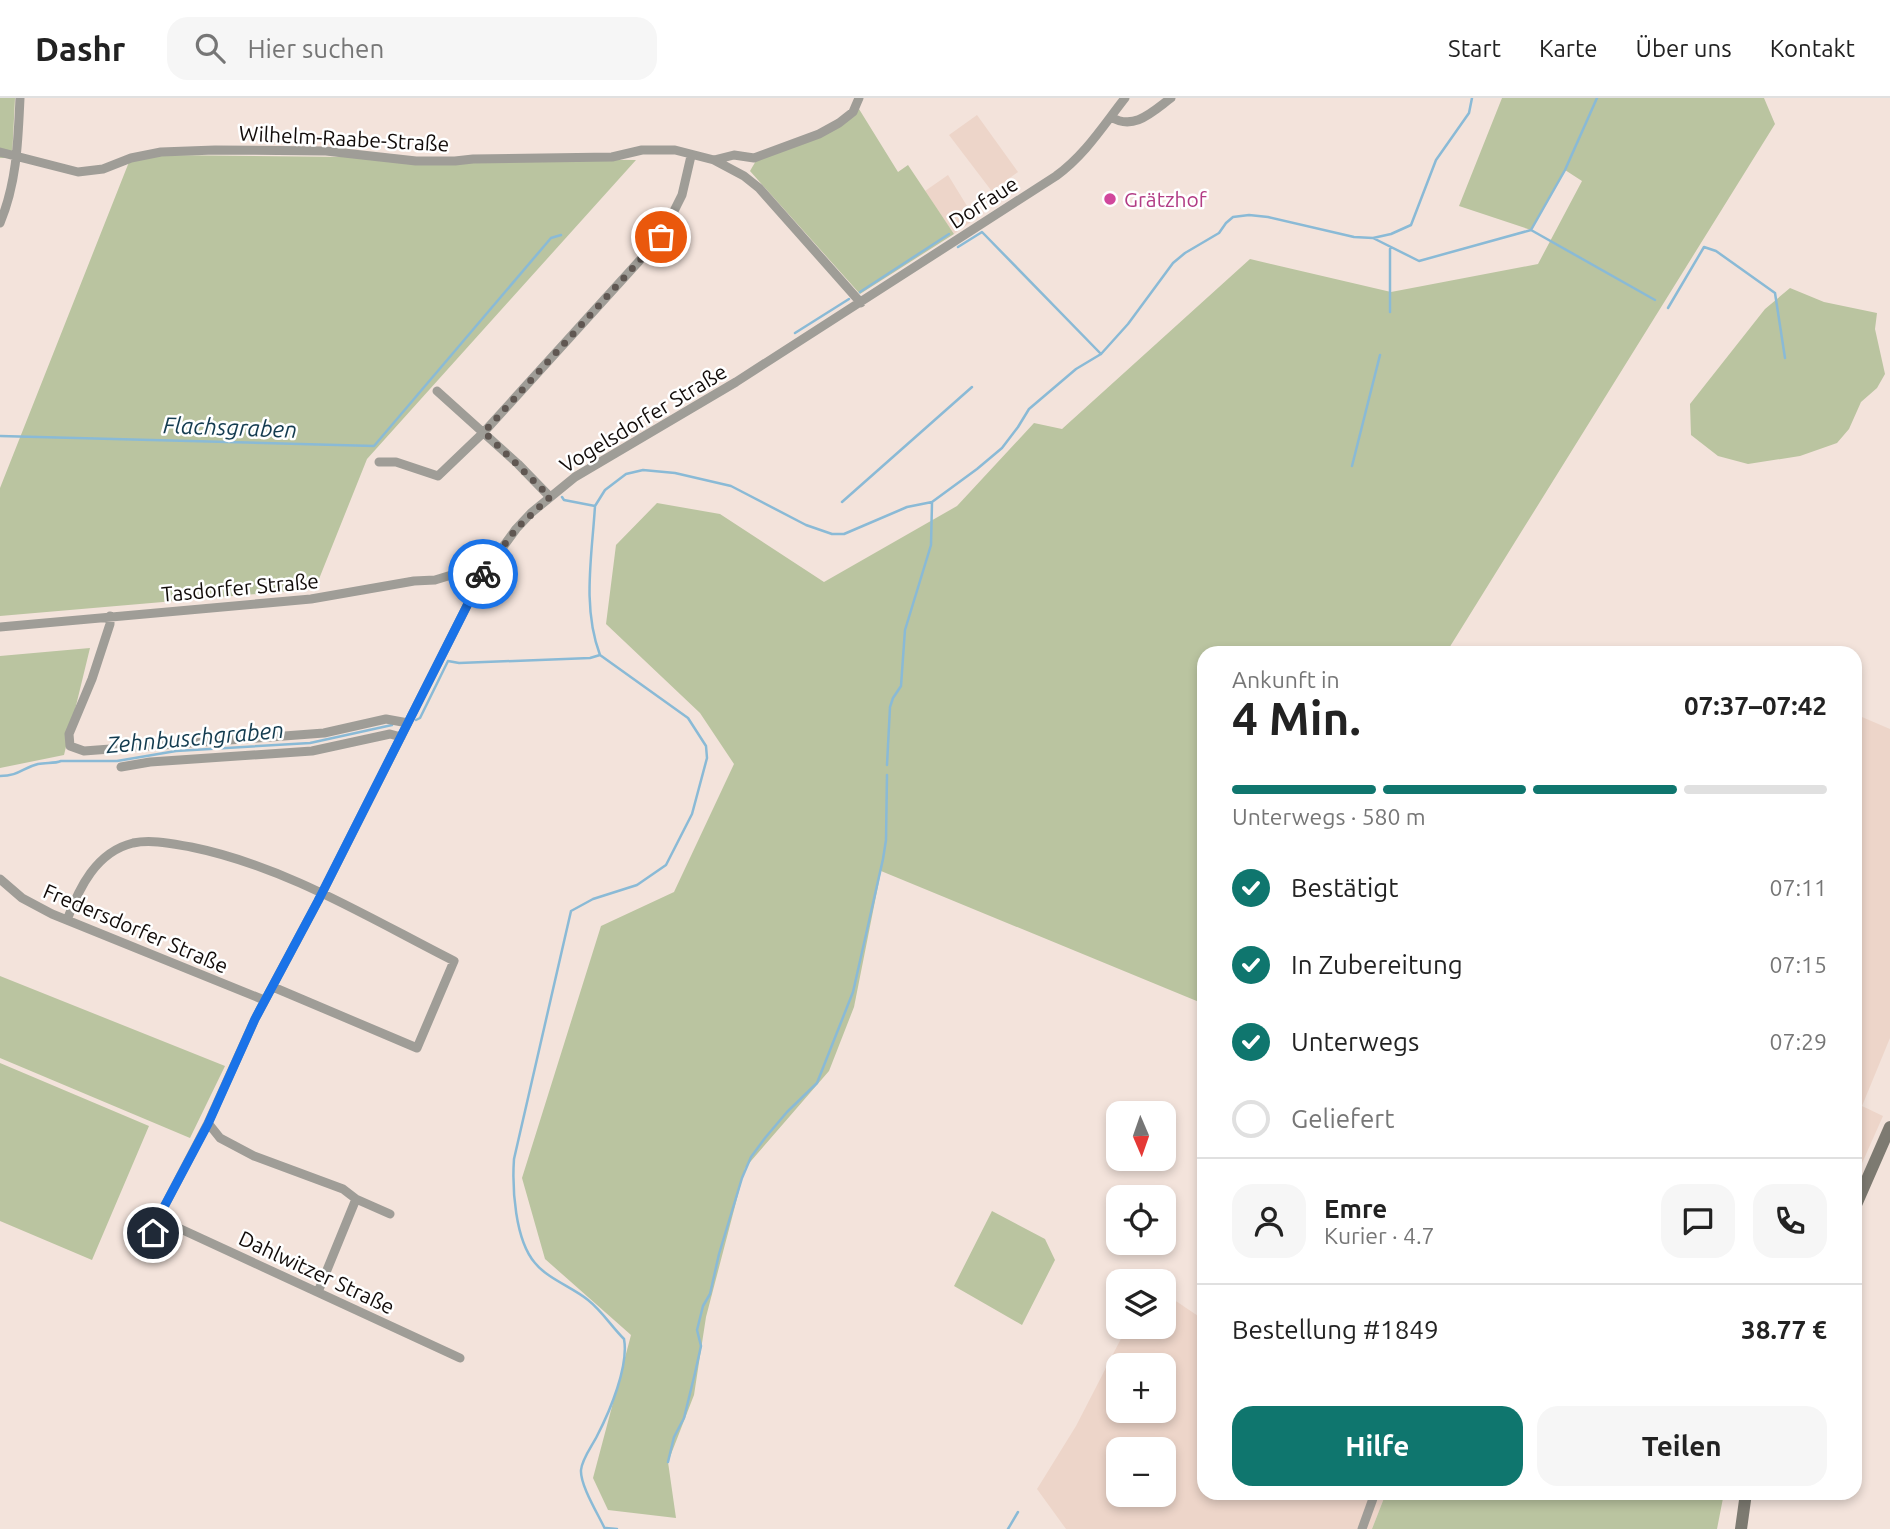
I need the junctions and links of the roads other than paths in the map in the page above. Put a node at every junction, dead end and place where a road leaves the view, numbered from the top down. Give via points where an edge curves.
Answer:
1 (20, 98) edge
2 (859, 98) edge
3 (1125, 98) edge
4 (1171, 98) edge
5 (1111, 117) junction
6 (0, 152) edge
7 (17, 156) junction
8 (691, 156) junction
9 (714, 160) junction
10 (0, 223) edge
11 (861, 303) junction
12 (437, 391) dead end
13 (484, 432) junction
14 (379, 462) dead end
15 (550, 497) junction
16 (482, 576) junction
17 (110, 616) junction
18 (0, 626) edge
19 (408, 723) junction
20 (401, 737) junction
21 (121, 767) dead end
22 (0, 879) edge
23 (321, 893) junction
24 (67, 920) junction
25 (272, 987) junction
26 (264, 1000) junction
27 (208, 1124) junction
28 (1890, 1127) edge
29 (1862, 1191) edge
30 (356, 1199) junction
31 (390, 1214) dead end
32 (159, 1219) junction
33 (153, 1233) dead end
34 (318, 1292) junction
35 (460, 1358) dead end
36 (1372, 1500) edge
37 (1745, 1500) edge
38 (1362, 1529) edge
39 (1741, 1529) edge

1 - 7 street
2 - 9 street via 853,112 819,134 754,158 734,155
3 - 5 street, Dorfaue
4 - 5 street via 1129,124
5 - 11 street, Dorfaue via 1075,162
6 - 7 street, Wilhelm-Raabe-Straße
7 - 8 street, Wilhelm-Raabe-Straße via 78,172 161,152 215,150 326,151 455,162 612,157 642,150 675,150
7 - 10 street via 13,188
8 - 9 street, Wilhelm-Raabe-Straße
8 - 13 street via 682,195 661,237
9 - 11 street via 759,188
11 - 15 street, Vogelsdorfer Straße via 593,466
12 - 13 street
13 - 14 street via 438,476 396,462
13 - 15 street
15 - 16 street, Vogelsdorfer Straße via 516,529
16 - 17 street, Tasdorfer Straße via 458,573 311,599
16 - 19 street, Vogelsdorfer Straße
17 - 18 street, Tasdorfer Straße
17 - 19 street via 96,667 69,734 70,746 76,750 324,733 386,719
19 - 20 street, Vogelsdorfer Straße
20 - 21 street via 390,734 312,751
20 - 23 street, Vogelsdorfer Straße
22 - 24 street, Fredersdorfer Straße via 22,898
23 - 24 street via 223,854 164,842 134,843 116,850 91,871
23 - 25 street, Vogelsdorfer Straße
23 - 25 street via 454,961 418,1048
24 - 26 street, Fredersdorfer Straße
25 - 26 street, Vogelsdorfer Straße
26 - 27 street, Vogelsdorfer Straße
27 - 30 street via 220,1138 254,1156 343,1189
27 - 32 street, Vogelsdorfer Straße
28 - 29 main road
30 - 31 street
30 - 34 street
32 - 33 street, Vogelsdorfer Straße
32 - 34 street, Dahlwitzer Straße
34 - 35 street, Dahlwitzer Straße
36 - 38 street
37 - 39 main road

